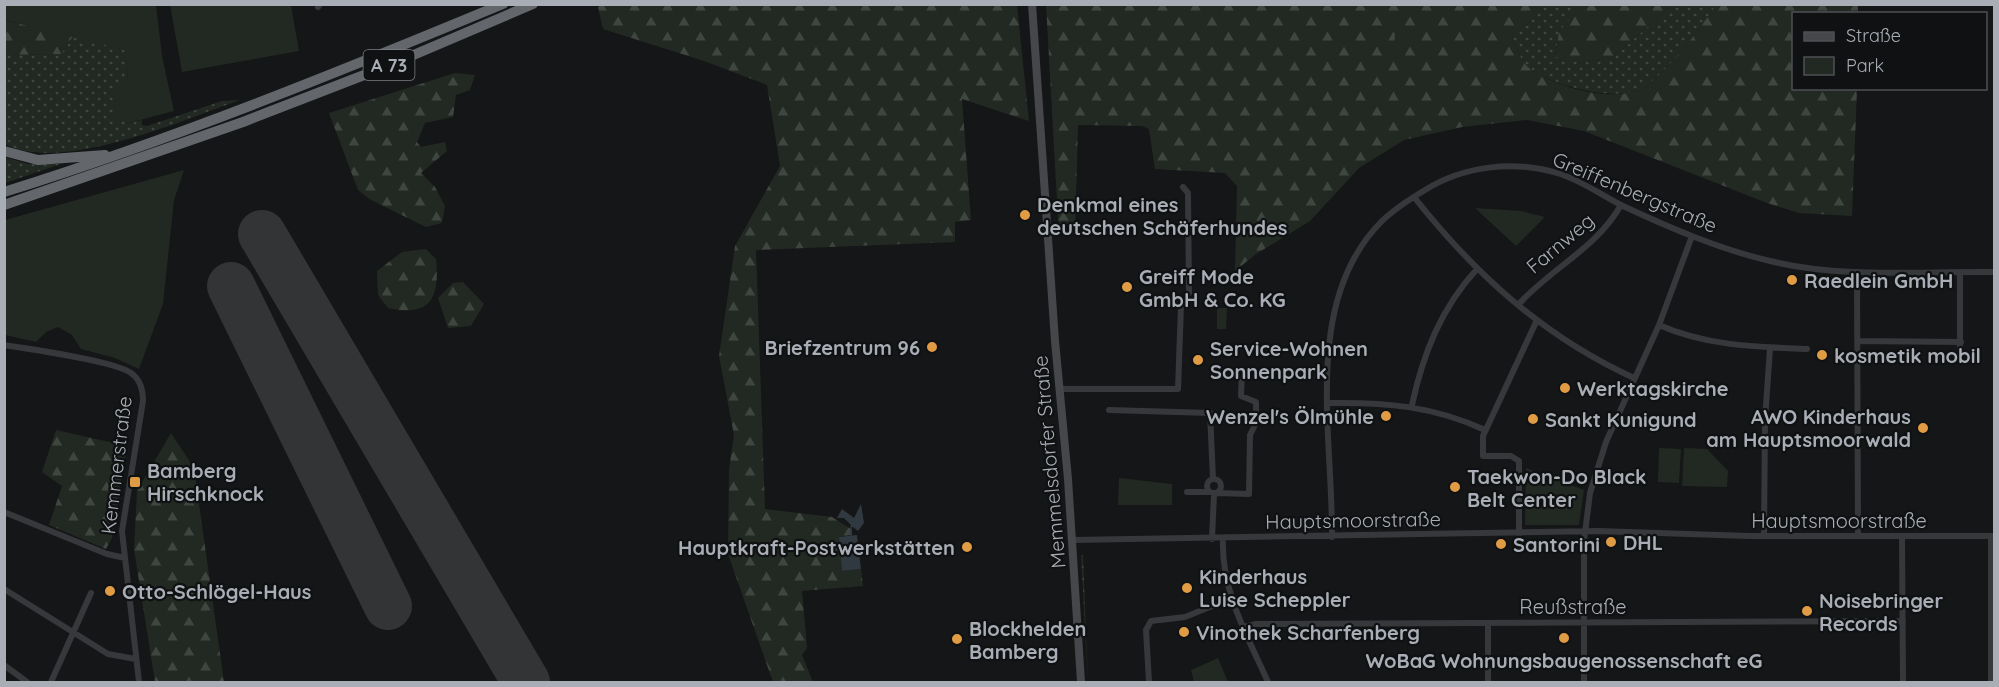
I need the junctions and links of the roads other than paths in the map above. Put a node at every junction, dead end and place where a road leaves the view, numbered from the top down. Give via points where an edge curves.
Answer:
1 (503, 4) edge
2 (533, 4) edge
3 (1032, 4) edge
4 (4, 151) edge
5 (123, 153) junction
6 (1184, 187) dead end
7 (4, 192) edge
8 (1414, 197) junction
9 (8, 205) edge
10 (1621, 205) junction
11 (1692, 237) junction
12 (1477, 269) junction
13 (1857, 272) junction
14 (1960, 272) junction
15 (1995, 272) edge
16 (1518, 305) junction
17 (1537, 320) junction
18 (1659, 325) junction
19 (1858, 341) junction
20 (1961, 342) junction
21 (4, 345) edge
22 (1770, 348) junction
23 (1806, 349) dead end
24 (1960, 359) dead end
25 (1242, 371) dead end
26 (1634, 378) junction
27 (1060, 389) junction
28 (1329, 403) junction
29 (1412, 405) junction
30 (1109, 410) dead end
31 (1485, 430) junction
32 (1213, 479) junction
33 (1187, 492) dead end
34 (1213, 493) junction
35 (4, 512) edge
36 (1584, 531) junction
37 (1519, 534) junction
38 (1764, 536) junction
39 (1858, 536) junction
40 (1902, 536) junction
41 (1993, 536) edge
42 (1332, 537) junction
43 (1212, 539) junction
44 (1223, 539) junction
45 (1072, 540) junction
46 (125, 558) junction
47 (4, 589) edge
48 (91, 593) dead end
49 (1232, 598) junction
50 (1903, 621) junction
51 (1584, 622) junction
52 (1488, 623) junction
53 (1244, 627) junction
54 (75, 633) junction
55 (136, 660) junction
56 (4, 665) edge
57 (27, 682) edge
58 (51, 682) edge
59 (139, 682) edge
60 (1081, 682) edge
61 (1149, 682) edge
62 (1268, 682) edge
63 (1488, 682) edge
64 (1584, 682) edge
65 (1903, 682) edge
66 (1991, 682) edge

1 - 5 highway, A 73
2 - 9 highway, A 73 via 243,122
3 - 27 main road, Memmelsdorfer Straße
4 - 5 highway via 38,160
5 - 7 highway, A 73
6 - 27 street via 1188,193 1189,293 1181,306 1178,389
8 - 10 street, Greiffenbergstraße via 1459,175 1488,168 1527,166 1576,180
8 - 12 street
8 - 28 street, Greiffenbergstraße via 1371,233 1340,288 1329,341
10 - 11 street, Greiffenbergstraße
10 - 16 street, Farnweg via 1592,244 1538,284
11 - 13 street, Greiffenbergstraße via 1777,263
11 - 18 street
12 - 16 street
12 - 29 street via 1440,320 1423,360
13 - 14 street, Greiffenbergstraße
13 - 19 street
14 - 15 street, Greiffenbergstraße
14 - 20 street
16 - 17 street
17 - 26 street via 1584,354
17 - 31 street
18 - 22 street via 1709,341
18 - 26 street
19 - 20 street
19 - 39 street
20 - 24 street
21 - 46 street, Kemmerstraße via 114,366 133,374 140,383 143,401 123,519
22 - 23 street
22 - 38 street
25 - 34 street via 1241,396 1256,402 1256,423 1250,435 1249,494
26 - 36 street via 1597,465
27 - 45 main road, Memmelsdorfer Straße
28 - 29 street
28 - 42 street, Greiffenbergstraße
29 - 31 street
30 - 32 street via 1210,413
31 - 37 street via 1483,456 1511,456 1519,461
32 - 34 street via 1208,482
32 - 34 street via 1221,489
33 - 34 street
34 - 43 street
35 - 46 street
36 - 37 street, Hauptsmoorstraße
36 - 38 street, Hauptsmoorstraße
36 - 51 street
37 - 42 street, Hauptsmoorstraße
38 - 39 street, Hauptsmoorstraße
39 - 40 street, Hauptsmoorstraße
40 - 41 street, Hauptsmoorstraße
40 - 50 street
41 - 66 street
42 - 44 street, Hauptsmoorstraße
43 - 44 street, Hauptsmoorstraße
43 - 45 street, Hauptsmoorstraße
44 - 49 street via 1224,574
45 - 60 main road, Memmelsdorfer Straße
46 - 55 street, Kemmerstraße
47 - 54 street
48 - 54 street
49 - 53 street
49 - 61 street via 1185,617 1153,619 1148,624
50 - 51 street, Reußstraße
50 - 65 street
51 - 52 street, Reußstraße
51 - 64 street
52 - 53 street, Reußstraße
52 - 63 street
53 - 62 street
54 - 55 street via 108,654
54 - 58 street
55 - 59 street, Kemmerstraße
56 - 57 street

